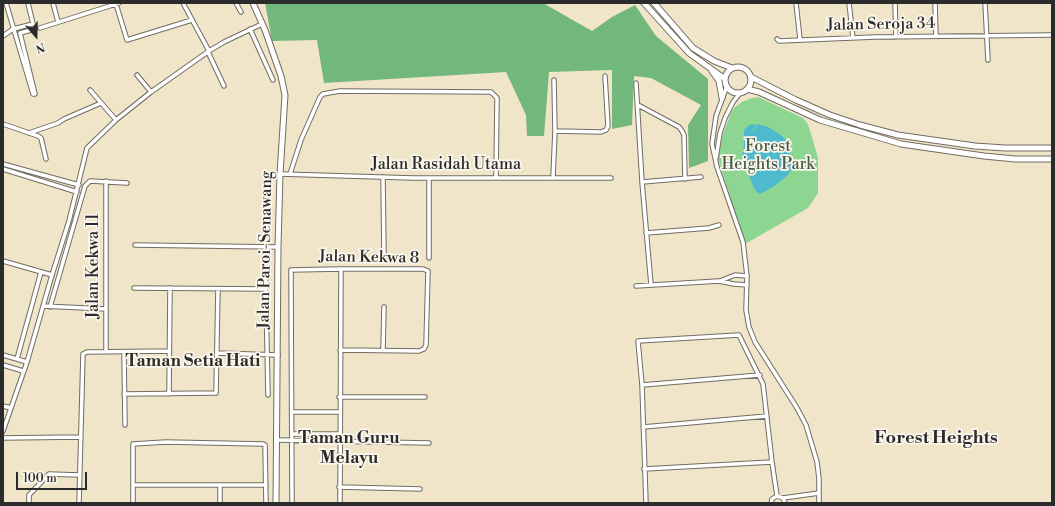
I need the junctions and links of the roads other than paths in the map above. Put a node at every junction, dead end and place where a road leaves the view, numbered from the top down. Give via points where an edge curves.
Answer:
1 (6, 3) edge
2 (28, 3) edge
3 (53, 3) edge
4 (117, 3) edge
5 (183, 3) edge
6 (236, 3) edge
7 (253, 3) edge
8 (258, 3) edge
9 (644, 3) edge
10 (654, 3) edge
11 (796, 3) edge
12 (849, 3) edge
13 (895, 3) edge
14 (935, 3) edge
15 (985, 3) edge
16 (241, 12) dead end
17 (192, 20) junction
18 (58, 22) junction
19 (262, 24) junction
20 (40, 28) dead end
21 (13, 29) junction
22 (35, 29) dead end
23 (250, 29) junction
24 (265, 30) junction
25 (1052, 35) edge
26 (3, 36) edge
27 (936, 36) junction
28 (987, 36) junction
29 (896, 37) junction
30 (853, 38) junction
31 (777, 39) dead end
32 (800, 39) junction
33 (209, 52) junction
34 (988, 60) dead end
35 (706, 64) junction
36 (732, 68) junction
37 (137, 75) dead end
38 (605, 76) dead end
39 (751, 77) junction
40 (725, 79) junction
41 (273, 80) dead end
42 (554, 80) dead end
43 (636, 84) dead end
44 (224, 86) dead end
45 (727, 86) junction
46 (747, 89) junction
47 (90, 90) dead end
48 (151, 92) junction
49 (741, 92) junction
50 (722, 98) junction
51 (101, 103) junction
52 (638, 106) junction
53 (116, 120) junction
54 (3, 124) edge
55 (555, 131) junction
56 (29, 133) junction
57 (1052, 148) edge
58 (46, 159) dead end
59 (716, 159) junction
60 (1052, 159) edge
61 (3, 164) edge
62 (3, 169) edge
63 (280, 174) junction
64 (290, 174) junction
65 (383, 177) junction
66 (553, 177) junction
67 (701, 177) dead end
68 (429, 178) junction
69 (496, 178) junction
70 (611, 178) dead end
71 (685, 179) junction
72 (106, 181) junction
73 (642, 182) junction
74 (127, 183) dead end
75 (79, 185) junction
76 (77, 192) junction
77 (719, 224) dead end
78 (646, 233) junction
79 (135, 245) dead end
80 (265, 247) junction
81 (278, 248) junction
82 (384, 256) dead end
83 (429, 258) dead end
84 (3, 261) edge
85 (341, 268) junction
86 (41, 272) junction
87 (52, 275) junction
88 (747, 276) junction
89 (719, 281) junction
90 (651, 285) junction
91 (747, 285) junction
92 (636, 286) dead end
93 (134, 288) dead end
94 (170, 288) junction
95 (218, 289) junction
96 (266, 289) junction
97 (43, 306) junction
98 (50, 307) junction
99 (384, 307) dead end
100 (106, 309) junction
101 (340, 350) junction
102 (383, 350) junction
103 (170, 351) junction
104 (106, 352) junction
105 (124, 352) junction
106 (217, 353) junction
107 (268, 354) junction
108 (278, 354) junction
109 (3, 355) edge
110 (17, 359) junction
111 (26, 362) junction
112 (3, 365) edge
113 (23, 371) junction
114 (760, 375) junction
115 (642, 385) junction
116 (124, 394) junction
117 (169, 394) junction
118 (268, 395) dead end
119 (339, 397) junction
120 (425, 397) dead end
121 (3, 406) edge
122 (11, 408) junction
123 (292, 412) junction
124 (339, 412) junction
125 (767, 416) junction
126 (125, 425) dead end
127 (643, 427) junction
128 (3, 431) edge
129 (292, 434) junction
130 (340, 434) junction
131 (80, 437) junction
132 (3, 438) edge
133 (277, 440) junction
134 (292, 441) junction
135 (340, 441) junction
136 (429, 442) dead end
137 (772, 462) junction
138 (644, 469) junction
139 (79, 475) junction
140 (134, 485) junction
141 (220, 485) junction
142 (266, 485) junction
143 (339, 487) junction
144 (420, 490) dead end
145 (819, 493) junction
146 (777, 496) junction
147 (783, 498) junction
148 (29, 503) edge
149 (79, 503) edge
150 (133, 503) edge
151 (220, 503) edge
152 (266, 503) edge
153 (276, 503) edge
154 (292, 503) edge
155 (340, 503) edge
156 (646, 503) edge
157 (765, 503) edge
158 (771, 503) edge
159 (785, 503) edge
160 (819, 503) edge

1 - 21 street
2 - 21 street via 33,24
3 - 18 street
4 - 17 street via 127,40
4 - 18 street
5 - 17 street
6 - 16 street
7 - 19 street, Jalan Paroi-Senawang
8 - 24 street
9 - 35 street via 689,53
10 - 36 street via 693,48
11 - 32 street
12 - 30 street
13 - 29 street
14 - 27 street
15 - 28 street
17 - 33 street
18 - 20 street
19 - 23 street
19 - 24 street, Jalan Paroi-Senawang
21 - 22 street via 32,94 35,94 20,33
21 - 26 street
23 - 33 street
23 - 41 street
24 - 63 street, Jalan Paroi-Senawang via 284,86
25 - 28 street, Jalan Seroja 34
27 - 28 street, Jalan Seroja 34
27 - 29 street, Jalan Seroja 34
28 - 34 street
29 - 30 street, Jalan Seroja 34
30 - 32 street, Jalan Seroja 34
31 - 32 street, Jalan Seroja 34
33 - 44 street
33 - 48 street
35 - 40 street
35 - 50 street via 719,81
36 - 39 street via 742,67
36 - 40 street
37 - 48 street
38 - 55 street via 608,126 606,130
39 - 46 street via 751,84
39 - 57 street via 830,115 898,135 975,146
40 - 45 street
42 - 55 street
43 - 52 street
45 - 49 street via 731,91
45 - 50 street
46 - 49 street
46 - 60 street via 820,120 901,144 984,156
47 - 51 street
48 - 53 street
49 - 59 street via 725,118
50 - 59 street via 716,116 712,144
51 - 53 street
51 - 56 street
52 - 71 street via 682,131
52 - 73 street
53 - 75 street via 87,148
54 - 56 street
55 - 66 street
56 - 58 street via 41,138
59 - 88 street via 744,242
61 - 75 street
62 - 76 street
63 - 64 street, Jalan Rasidah Utama
63 - 81 street, Jalan Paroi-Senawang
64 - 65 street, Jalan Rasidah Utama
64 - 69 street via 301,140 323,94 340,91 491,92 497,98
65 - 68 street, Jalan Rasidah Utama
65 - 82 street
66 - 69 street, Jalan Rasidah Utama
66 - 70 street, Jalan Rasidah Utama
67 - 71 street
68 - 69 street, Jalan Rasidah Utama
68 - 83 street
71 - 73 street
72 - 74 street
72 - 98 street via 90,181 85,186
72 - 100 street, Jalan Kekwa 11
73 - 78 street
75 - 76 street
76 - 87 street
77 - 78 street via 709,228
78 - 90 street
79 - 80 street
80 - 81 street
80 - 96 street
81 - 108 street, Jalan Paroi-Senawang
84 - 86 street
85 - 101 street
85 - 102 street, Jalan Kekwa 8 via 428,271 424,349
85 - 123 street, Jalan Kekwa 8 via 292,270
86 - 87 street
86 - 110 street
87 - 97 street
88 - 89 street via 735,275
88 - 91 street
89 - 90 street
89 - 91 street
90 - 92 street
91 - 145 street via 746,310 749,327 755,342 806,425 817,462
93 - 94 street
94 - 95 street
94 - 103 street
95 - 96 street
95 - 106 street
96 - 107 street
97 - 98 street
97 - 111 street
98 - 100 street
99 - 102 street
100 - 104 street, Jalan Kekwa 11
101 - 102 street, Jalan Kekwa 8
101 - 119 street
103 - 105 street
103 - 117 street
104 - 105 street
104 - 131 street via 83,354
105 - 116 street
106 - 107 street
106 - 117 street via 216,393
107 - 108 street
107 - 118 street
108 - 133 street, Jalan Paroi-Senawang
109 - 110 street
110 - 111 street
111 - 113 street
112 - 113 street
113 - 122 street
114 - 115 street
114 - 115 street via 739,335 638,340
114 - 125 street
115 - 127 street
116 - 117 street
116 - 126 street
119 - 120 street
119 - 124 street
121 - 122 street
122 - 128 street
123 - 124 street
123 - 129 street
124 - 130 street
125 - 127 street
125 - 137 street
127 - 138 street
129 - 130 street
129 - 134 street
130 - 135 street
131 - 132 street
131 - 139 street
133 - 134 street
133 - 153 street, Jalan Paroi-Senawang
134 - 135 street
134 - 154 street
135 - 136 street
135 - 143 street
137 - 138 street
137 - 146 street
138 - 156 street
139 - 148 street via 49,474 29,495
139 - 149 street
140 - 141 street
140 - 142 street via 133,444 137,443 263,444 266,448
140 - 150 street
141 - 142 street
141 - 151 street
142 - 152 street
143 - 144 street
143 - 155 street
145 - 147 street
145 - 160 street
146 - 147 street
146 - 158 street
147 - 159 street
157 - 158 street

